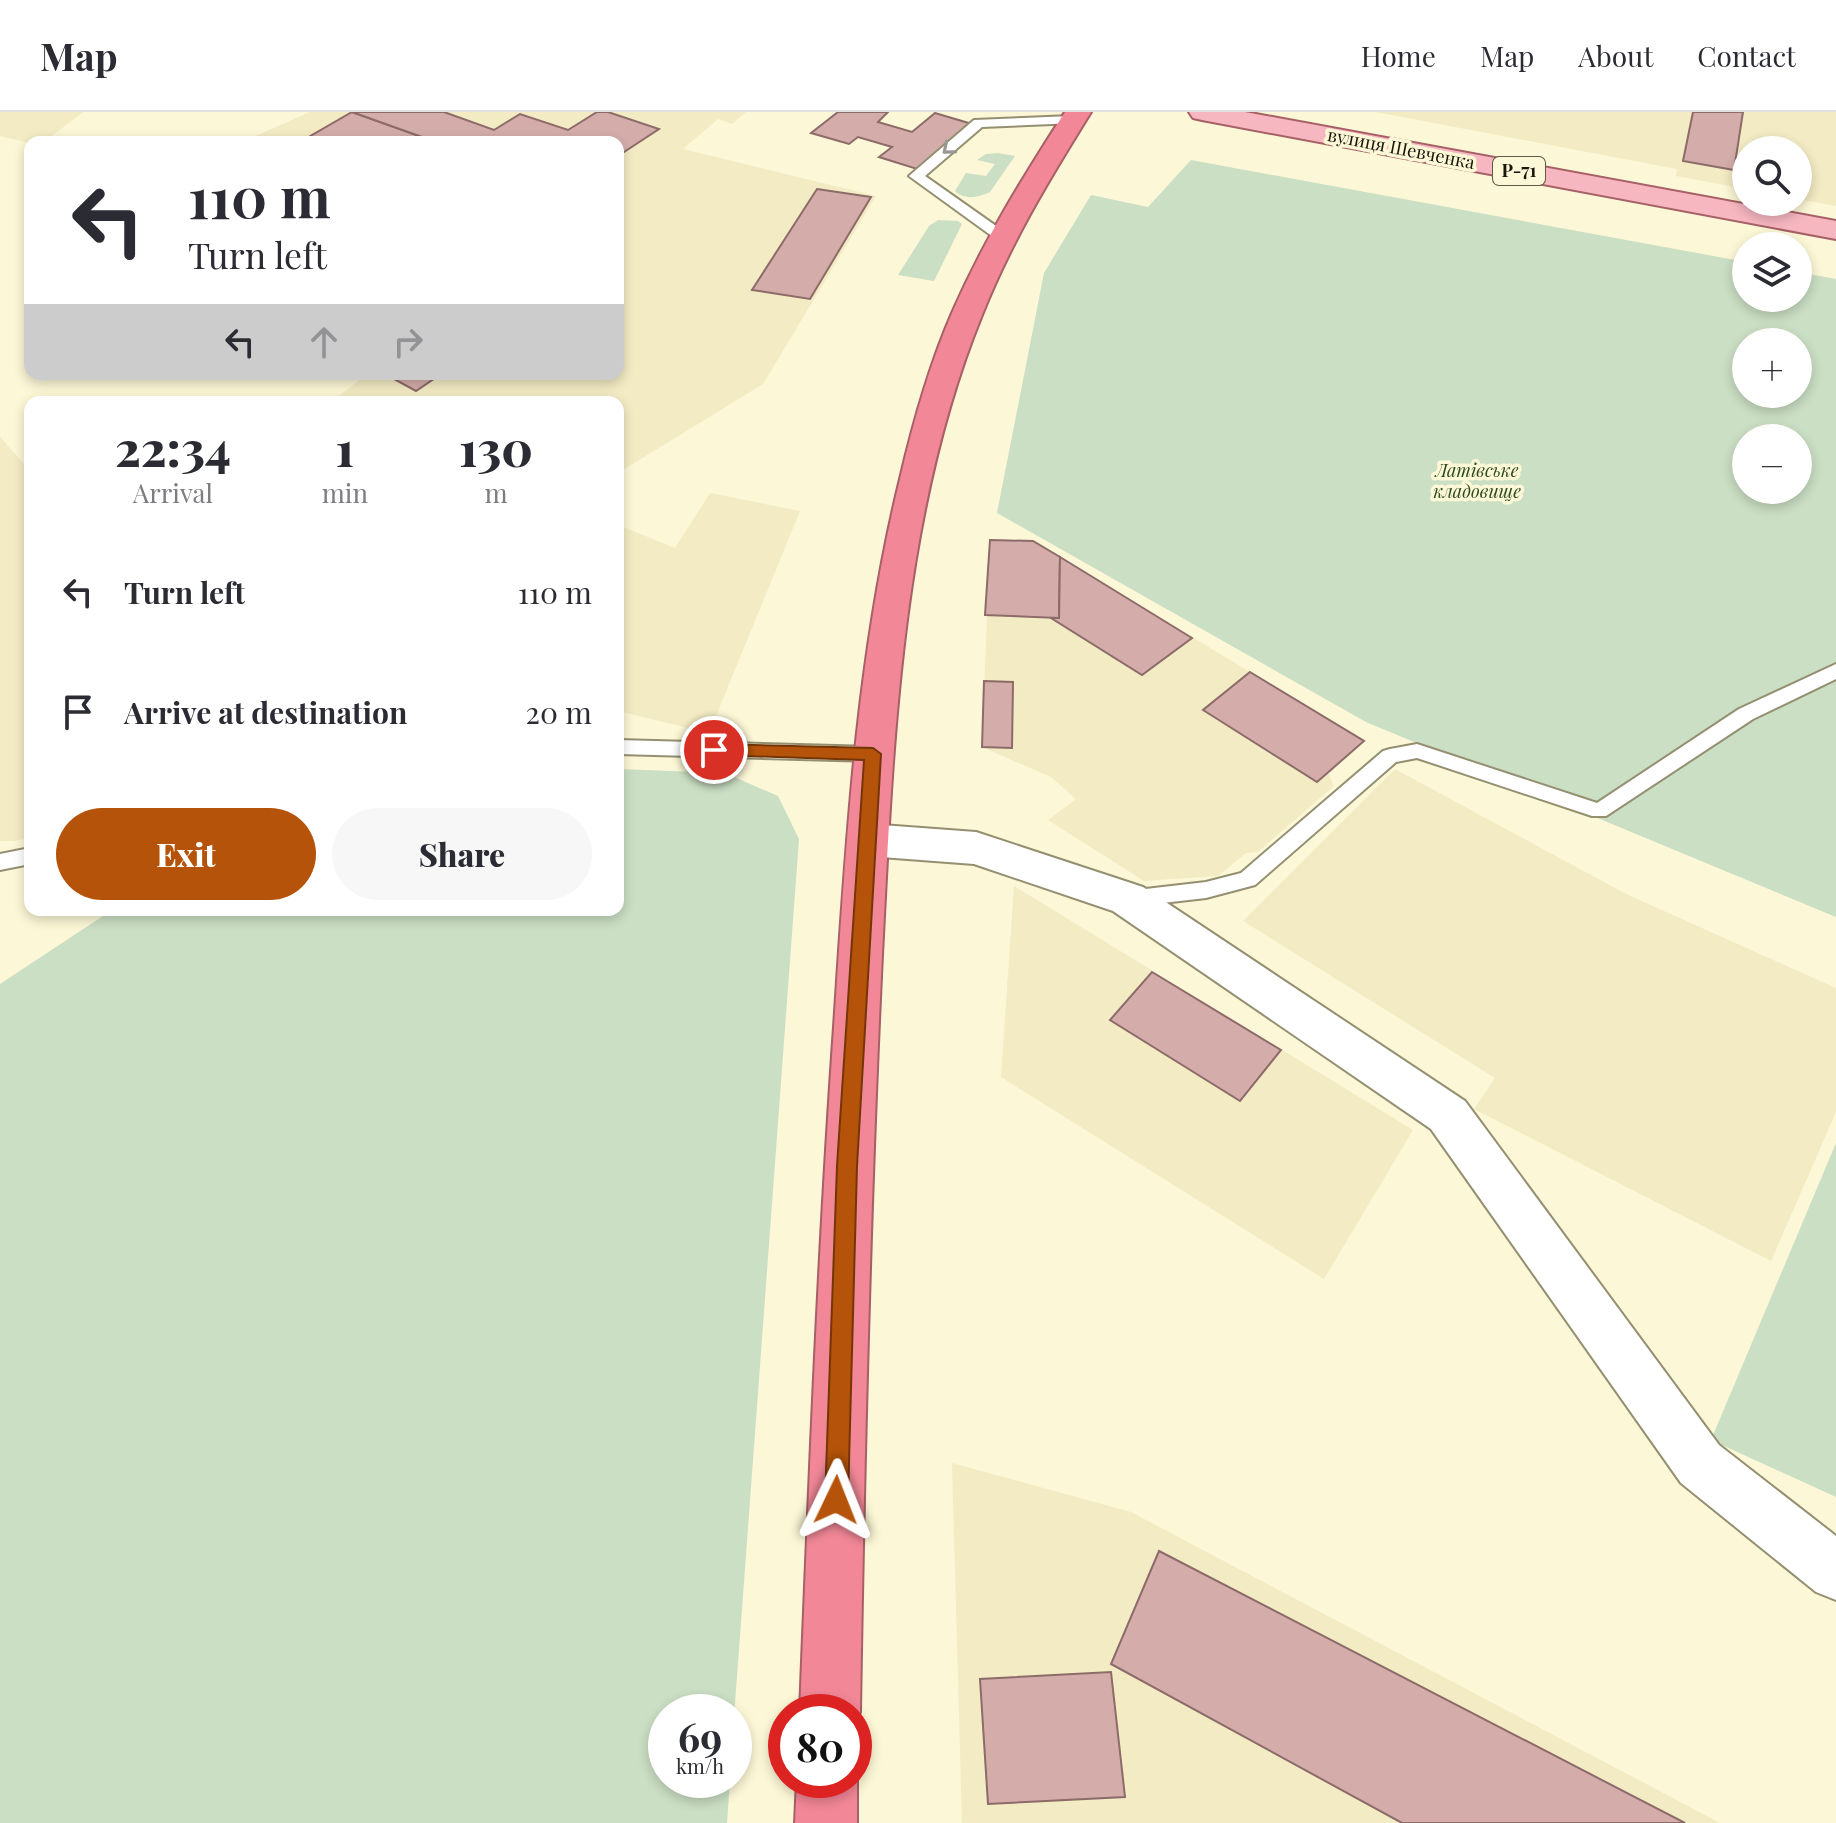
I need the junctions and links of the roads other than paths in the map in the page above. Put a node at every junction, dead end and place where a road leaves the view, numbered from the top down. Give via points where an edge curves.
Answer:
1 (1202, 112) edge
2 (1075, 116) edge
3 (975, 117) edge
4 (1836, 230) edge
5 (1001, 236) junction
6 (1836, 671) edge
7 (624, 747) edge
8 (873, 754) junction
9 (868, 840) junction
10 (24, 857) edge
11 (0, 862) edge
12 (1128, 899) junction
13 (1836, 1572) edge
14 (831, 1694) edge
15 (827, 1798) edge
16 (826, 1823) edge

1 - 4 main road, вулиця Шевченка / Р-71
2 - 3 lane
2 - 5 highway
3 -> 5 lane via 916,176
5 - 8 highway via 955,340 920,455 891,592
6 - 12 lane via 1746,714 1599,811 1417,751 1390,756 1248,879
7 - 8 lane
8 - 9 highway
9 - 12 street via 976,848
9 - 14 highway via 847,1166
10 - 11 lane
12 - 13 street via 1448,1115 1700,1464
15 - 16 highway

